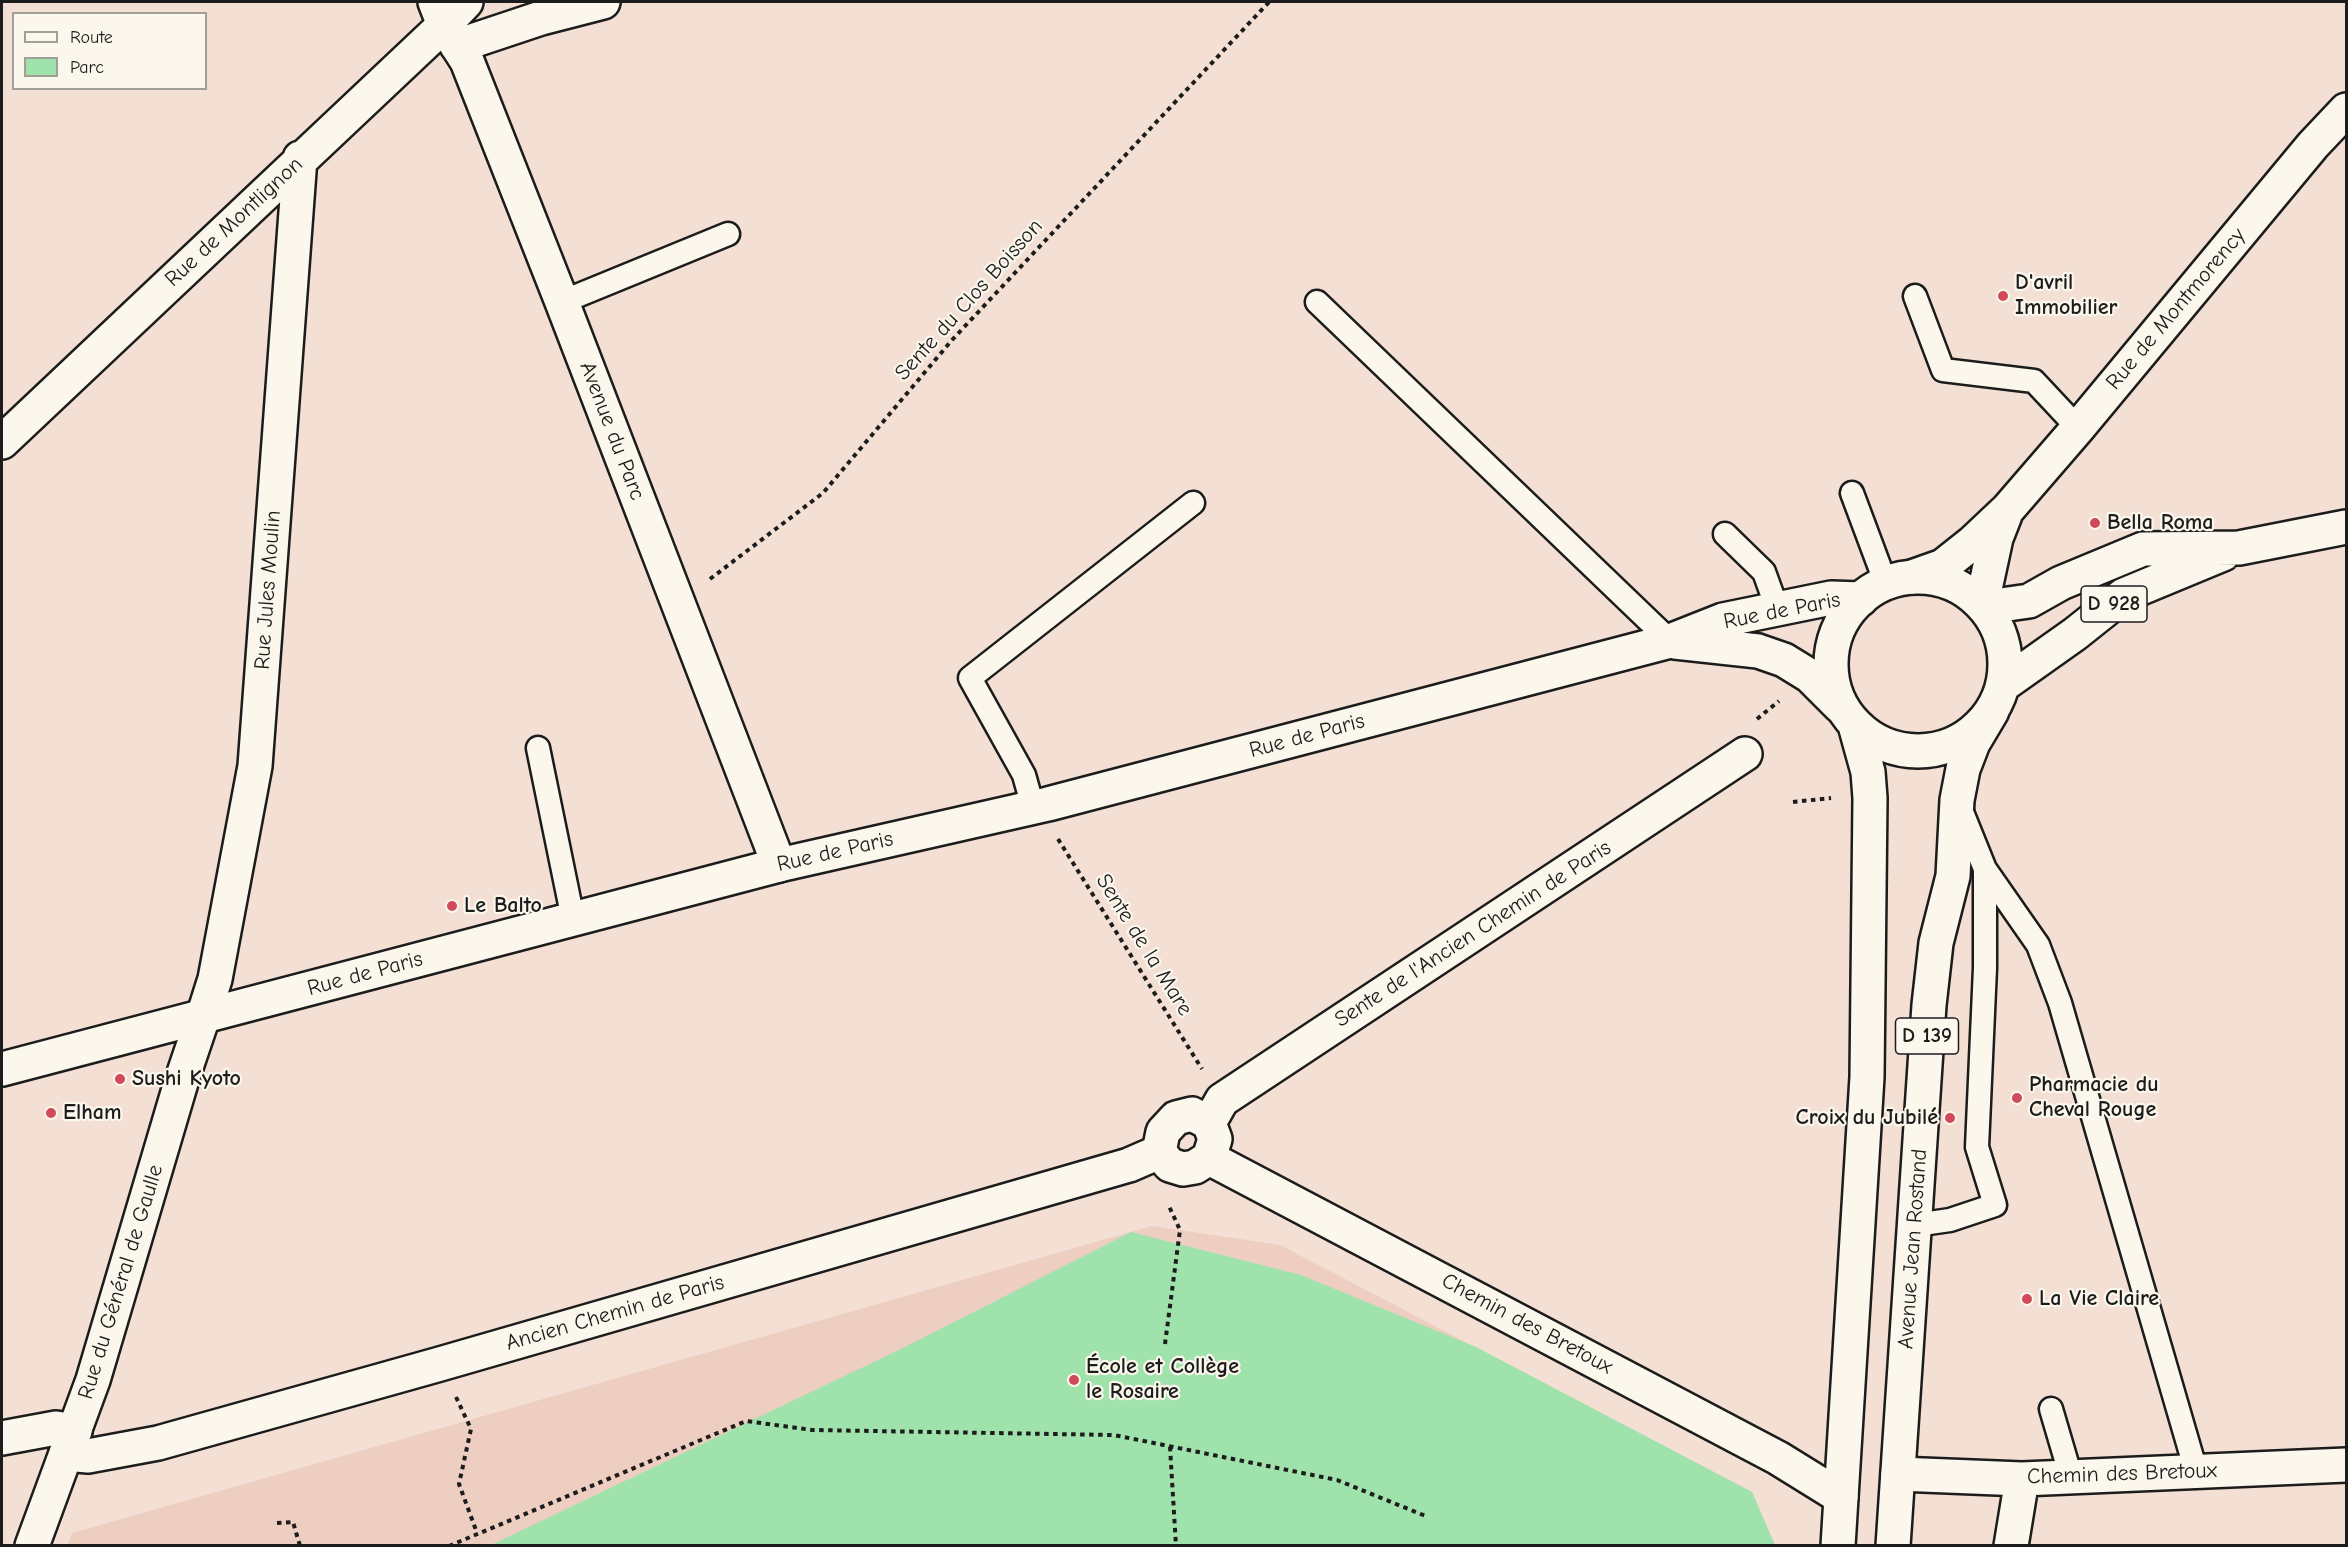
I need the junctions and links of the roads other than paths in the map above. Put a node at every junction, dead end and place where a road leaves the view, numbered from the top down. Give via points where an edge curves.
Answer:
1 (466, 2) edge
2 (603, 2) edge
3 (445, 24) edge
4 (2346, 110) edge
5 (300, 159) junction
6 (728, 234) dead end
7 (1915, 296) dead end
8 (562, 302) junction
9 (1317, 302) dead end
10 (2078, 428) junction
11 (2, 442) edge
12 (1852, 493) dead end
13 (1193, 503) dead end
14 (2008, 509) junction
15 (2346, 527) edge
16 (1725, 534) dead end
17 (2239, 548) junction
18 (1886, 587) junction
19 (1984, 605) junction
20 (1777, 608) junction
21 (1670, 641) junction
22 (1997, 698) junction
23 (1848, 715) junction
24 (538, 748) dead end
25 (1746, 754) dead end
26 (1957, 800) junction
27 (1041, 806) junction
28 (779, 864) junction
29 (1985, 869) junction
30 (573, 919) junction
31 (203, 1017) junction
32 (2, 1069) edge
33 (1215, 1112) junction
34 (1152, 1154) junction
35 (1209, 1158) junction
36 (1915, 1225) junction
37 (2051, 1408) dead end
38 (2, 1438) edge
39 (70, 1443) junction
40 (2346, 1464) edge
41 (2196, 1471) junction
42 (1898, 1474) junction
43 (2071, 1477) junction
44 (2022, 1479) junction
45 (1841, 1497) junction
46 (32, 1545) edge
47 (1838, 1545) edge
48 (1893, 1545) edge
49 (2011, 1545) edge

1 - 3 street, Rue de Montlignon
2 - 3 street via 541,18
3 - 5 street, Rue de Montlignon
3 - 8 street, Avenue du Parc via 466,61
4 - 10 street, Rue de Montmorency
5 - 11 street, Rue de Montlignon
5 - 31 street, Rue Jules Moulin via 255,766 215,979
6 - 8 lane
7 - 10 lane via 1943,370 2034,381
8 - 28 street, Avenue du Parc
9 - 21 lane
10 - 14 street, Rue de Montmorency
12 - 18 lane
13 - 27 lane via 970,678
14 - 18 street, Rue de Montmorency via 1943,566
14 - 19 street, Rue de Montmorency via 1996,538
15 - 17 street, D 928
16 - 20 lane via 1764,572
17 - 19 street, D 928 via 2143,549 2061,583 2029,601
17 - 22 street, D 928 via 2124,595
18 - 19 street via 1934,578
18 - 20 street, Rue de Paris
18 - 23 street via 1846,616 1835,637 1832,683
19 - 22 street via 1995,622 2005,664
20 - 21 street, Rue de Paris via 1724,620
21 - 23 street, Rue de Paris via 1758,651 1784,660 1810,676
21 - 27 street, Rue de Paris
22 - 23 street via 1970,734 1950,746 1926,752 1898,750 1872,740
22 - 26 street, Avenue Jean Rostand / D 139 via 1963,768
23 - 45 street, D 139 via 1868,772 1870,798 1867,1077
24 - 30 lane
25 - 33 street, Sente de l'Ancien Chemin de Paris
26 - 29 lane
26 - 36 street, Avenue Jean Rostand / D 139 via 1953,876 1936,943 1929,1005
27 - 28 street, Rue de Paris
28 - 30 street, Rue de Paris
29 - 36 lane via 1977,1147 1995,1205 1950,1220
29 - 41 lane via 2038,945 2060,1003
30 - 31 street, Rue de Paris
31 - 32 street, Rue de Paris
31 - 39 street, Rue du Général de Gaulle via 93,1380
33 - 34 street via 1176,1118 1163,1132
33 - 35 street via 1215,1139
34 - 35 street via 1183,1169
34 - 39 street, Ancien Chemin de Paris via 1129,1165 158,1443 88,1456
35 - 45 street, Chemin des Bretoux via 1778,1458
36 - 42 street, Avenue Jean Rostand / D 139
37 - 43 lane
38 - 39 street, Ancien Chemin de Paris via 56,1428
39 - 46 street, Rue du Général de Gaulle
40 - 41 street, Chemin des Bretoux
41 - 43 street, Chemin des Bretoux
42 - 44 street, Chemin des Bretoux
42 - 48 street, Avenue Jean Rostand / D 139
43 - 44 street, Chemin des Bretoux
44 - 49 street
45 - 47 street, D 139

